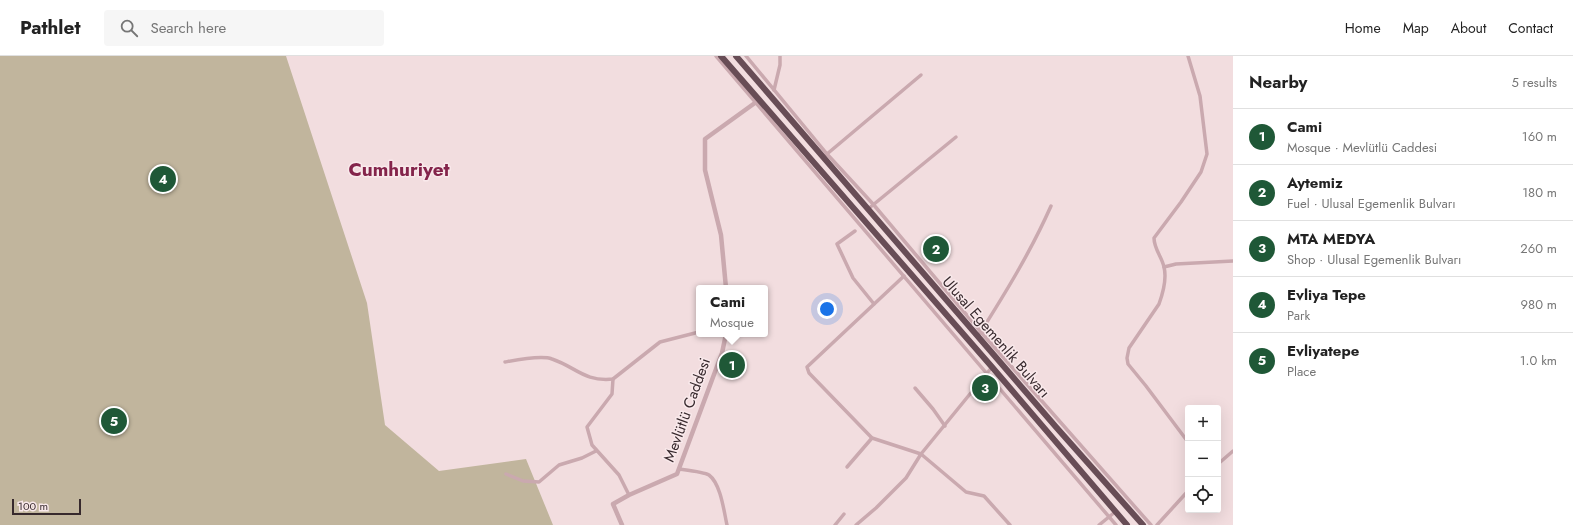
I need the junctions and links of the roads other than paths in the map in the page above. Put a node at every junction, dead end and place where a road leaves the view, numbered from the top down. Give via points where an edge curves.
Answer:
1 (716, 56) edge
2 (721, 56) edge
3 (736, 56) edge
4 (746, 56) edge
5 (780, 56) edge
6 (1188, 56) edge
7 (921, 75) dead end
8 (774, 90) junction
9 (758, 101) junction
10 (956, 137) dead end
11 (826, 155) junction
12 (871, 206) junction
13 (1051, 206) dead end
14 (855, 231) dead end
15 (1233, 261) edge
16 (1164, 267) junction
17 (904, 276) junction
18 (726, 285) edge
19 (874, 304) junction
20 (696, 333) edge
21 (980, 334) junction
22 (725, 337) edge
23 (1000, 361) junction
24 (505, 362) dead end
25 (992, 367) junction
26 (987, 374) junction
27 (613, 379) junction
28 (915, 388) dead end
29 (945, 426) junction
30 (872, 438) junction
31 (1187, 441) edge
32 (596, 451) junction
33 (1233, 451) edge
34 (921, 454) junction
35 (1221, 461) edge
36 (679, 468) junction
37 (848, 468) dead end
38 (506, 474) dead end
39 (1185, 494) edge
40 (629, 495) junction
41 (1115, 512) junction
42 (844, 514) dead end
43 (1108, 517) junction
44 (622, 525) edge
45 (728, 525) edge
46 (835, 525) edge
47 (856, 525) edge
48 (1010, 525) edge
49 (1099, 525) edge
50 (1116, 525) edge
51 (1127, 525) edge
52 (1143, 525) edge
53 (1151, 525) edge
54 (1157, 525) edge

1 - 9 street
2 - 9 highway, Ulusal Egemenlik Bulvarı
3 - 11 highway, Ulusal Egemenlik Bulvarı
4 - 8 street
5 - 8 street
6 - 16 street via 1200,96 1207,154 1197,178 1154,238
7 - 11 street
8 - 11 street
9 - 17 street
9 - 18 street via 705,139 705,170 721,234
9 - 25 highway, Ulusal Egemenlik Bulvarı
10 - 12 street
11 - 12 highway, Ulusal Egemenlik Bulvarı
12 - 21 highway, Ulusal Egemenlik Bulvarı
13 - 21 street via 1026,257
14 - 19 street via 837,244 854,278
15 - 16 street
16 - 31 street via 1165,282 1159,304 1129,348 1127,358 1131,369
17 - 19 street
17 - 26 street
19 - 30 street via 807,367 809,373
20 - 27 street via 660,342
21 - 23 highway, Ulusal Egemenlik Bulvarı
21 - 53 street
22 - 36 street, Mevlütlü Caddesi via 722,353
23 - 25 highway
23 - 52 highway, Ulusal Egemenlik Bulvarı
24 - 27 street via 551,358 582,375 603,380
25 - 26 street
25 - 41 highway, Ulusal Egemenlik Bulvarı
26 - 29 street
26 - 43 street
27 - 32 street via 612,394 587,427
28 - 29 street
29 - 34 street
30 - 34 street
30 - 37 street
32 - 38 street via 560,465 539,482 523,481
32 - 40 street via 619,475
33 - 35 street
34 - 47 street via 906,478
34 - 48 street via 966,492 984,496
36 - 40 street, Mevlütlü Caddesi via 677,474
36 - 45 street via 708,475 715,483
39 - 54 street
40 - 44 street, Mevlütlü Caddesi via 613,504
41 - 43 street
41 - 51 highway, Ulusal Egemenlik Bulvarı
42 - 46 street
43 - 49 street
43 - 50 street

